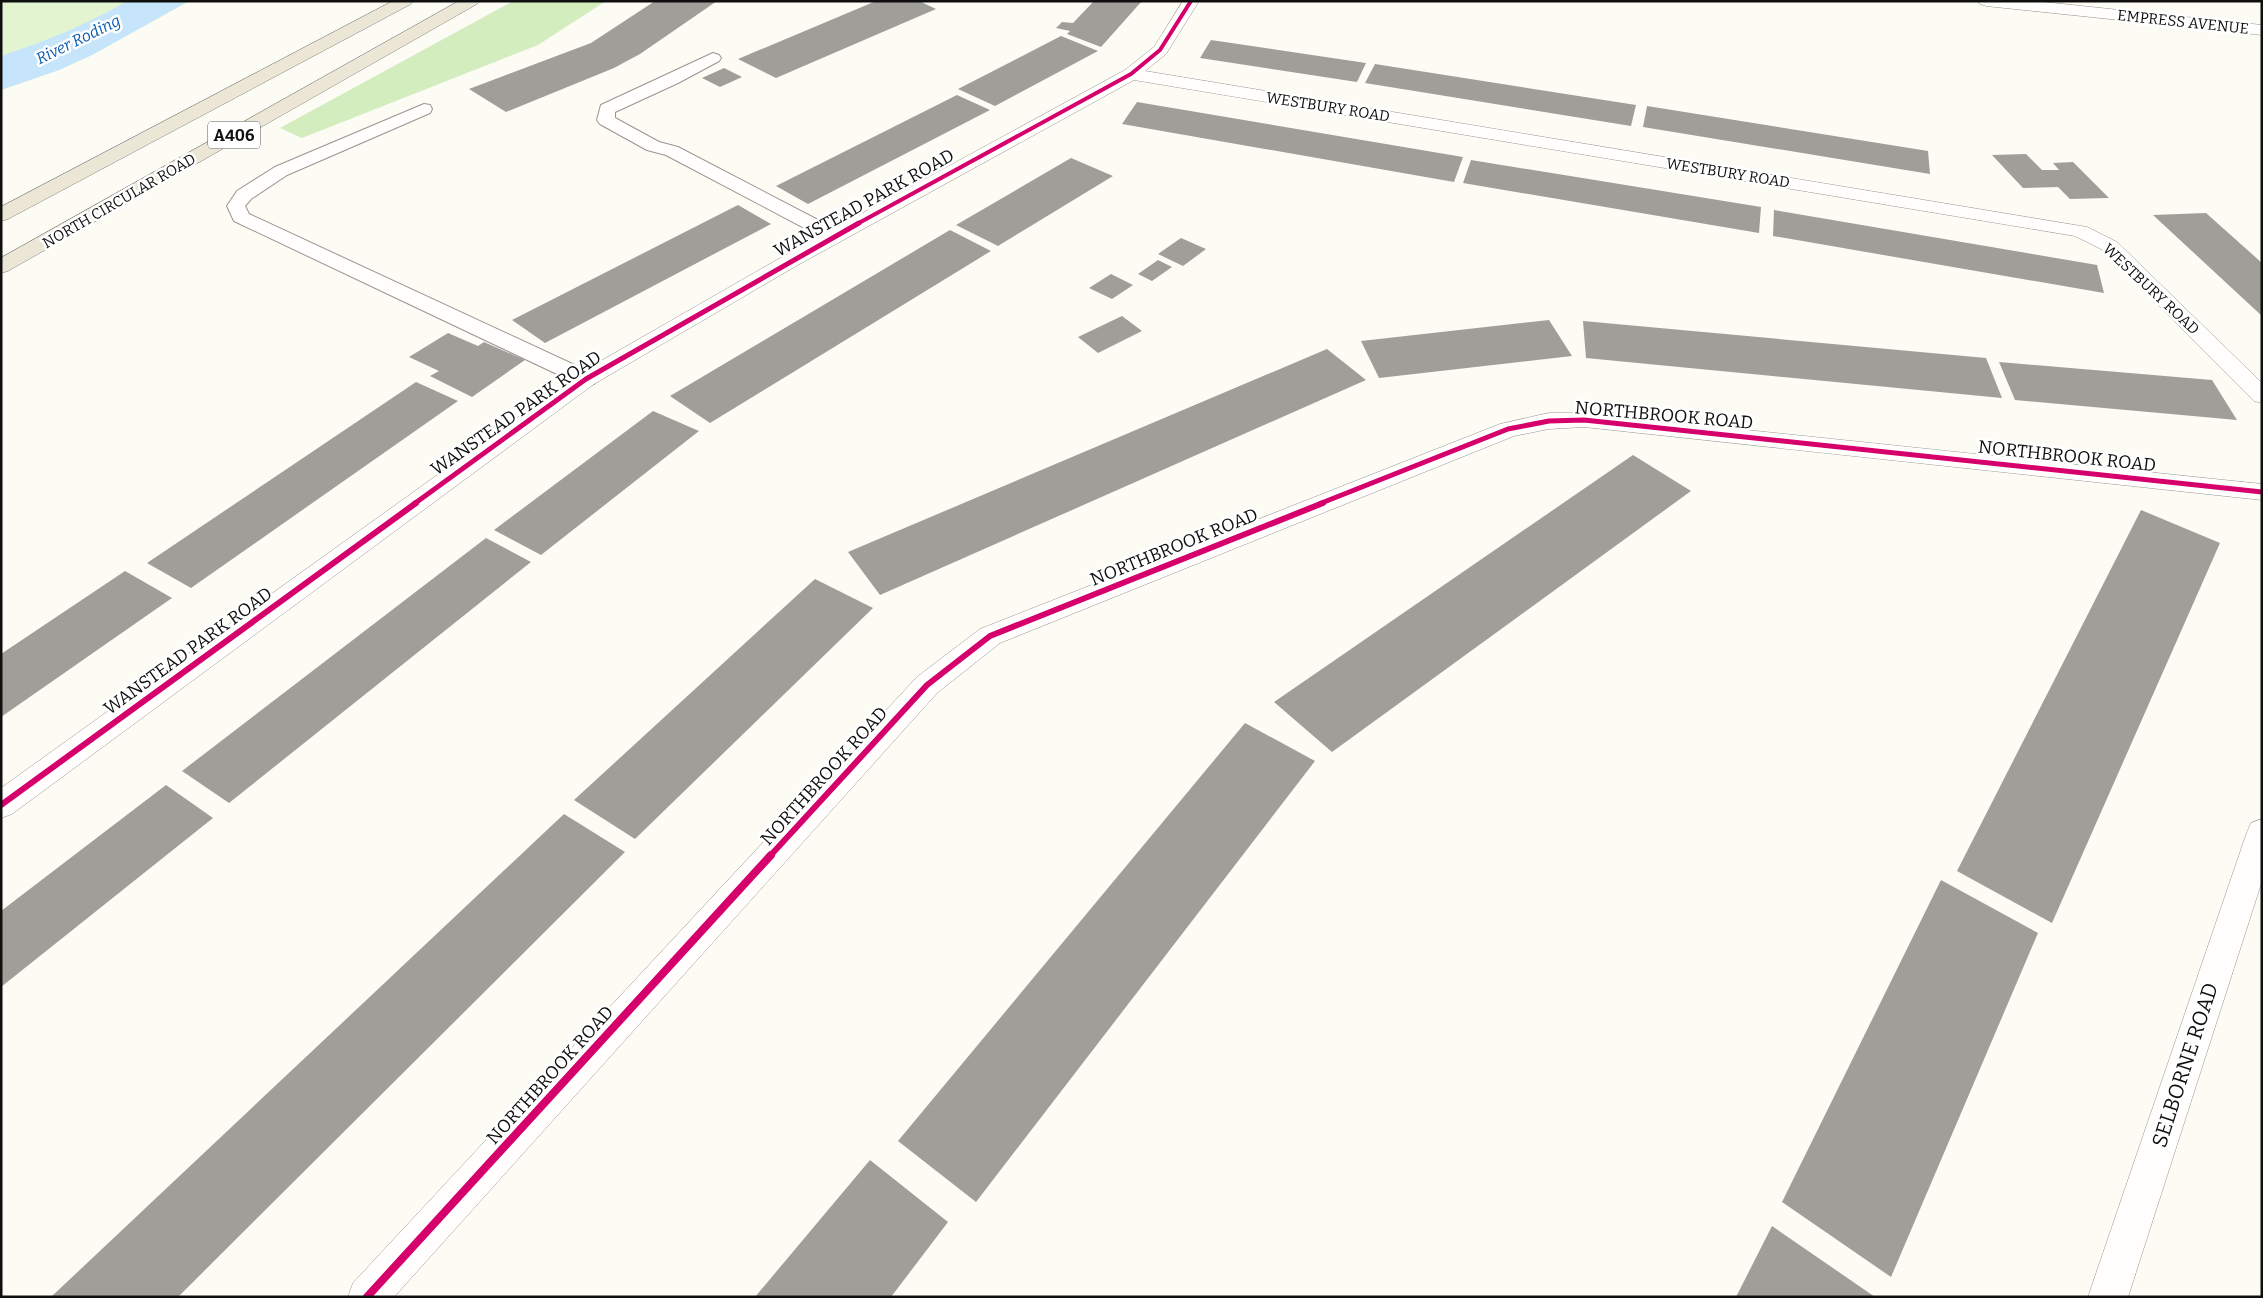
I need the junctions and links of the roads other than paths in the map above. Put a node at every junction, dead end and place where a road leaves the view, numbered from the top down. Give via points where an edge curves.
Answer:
1 (405, 1) edge
2 (1191, 1) edge
3 (1986, 1) edge
4 (469, 2) edge
5 (2262, 30) edge
6 (713, 58) dead end
7 (1132, 74) junction
8 (424, 109) dead end
9 (1, 215) edge
10 (834, 236) junction
11 (1, 267) edge
12 (586, 379) junction
13 (2262, 396) edge
14 (2262, 492) edge
15 (1, 805) edge
16 (2262, 832) edge
17 (367, 1297) edge
18 (2108, 1297) edge

1 - 9 highway, A406
2 - 7 street, WANSTEAD PARK ROAD via 1160,50
3 - 5 street, EMPRESS AVENUE
4 - 11 highway, NORTH CIRCULAR ROAD / A406
6 - 10 lane via 606,109 606,120
7 - 10 street, WANSTEAD PARK ROAD
7 - 13 street, WESTBURY ROAD via 2080,231 2110,246
8 - 12 lane via 281,171 244,196 236,206 241,216
10 - 12 street, WANSTEAD PARK ROAD via 685,319
12 - 15 street, WANSTEAD PARK ROAD
14 - 17 street, NORTHBROOK ROAD via 1584,420 1549,421 1508,429 990,636 927,685
16 - 18 street, SELBORNE ROAD

